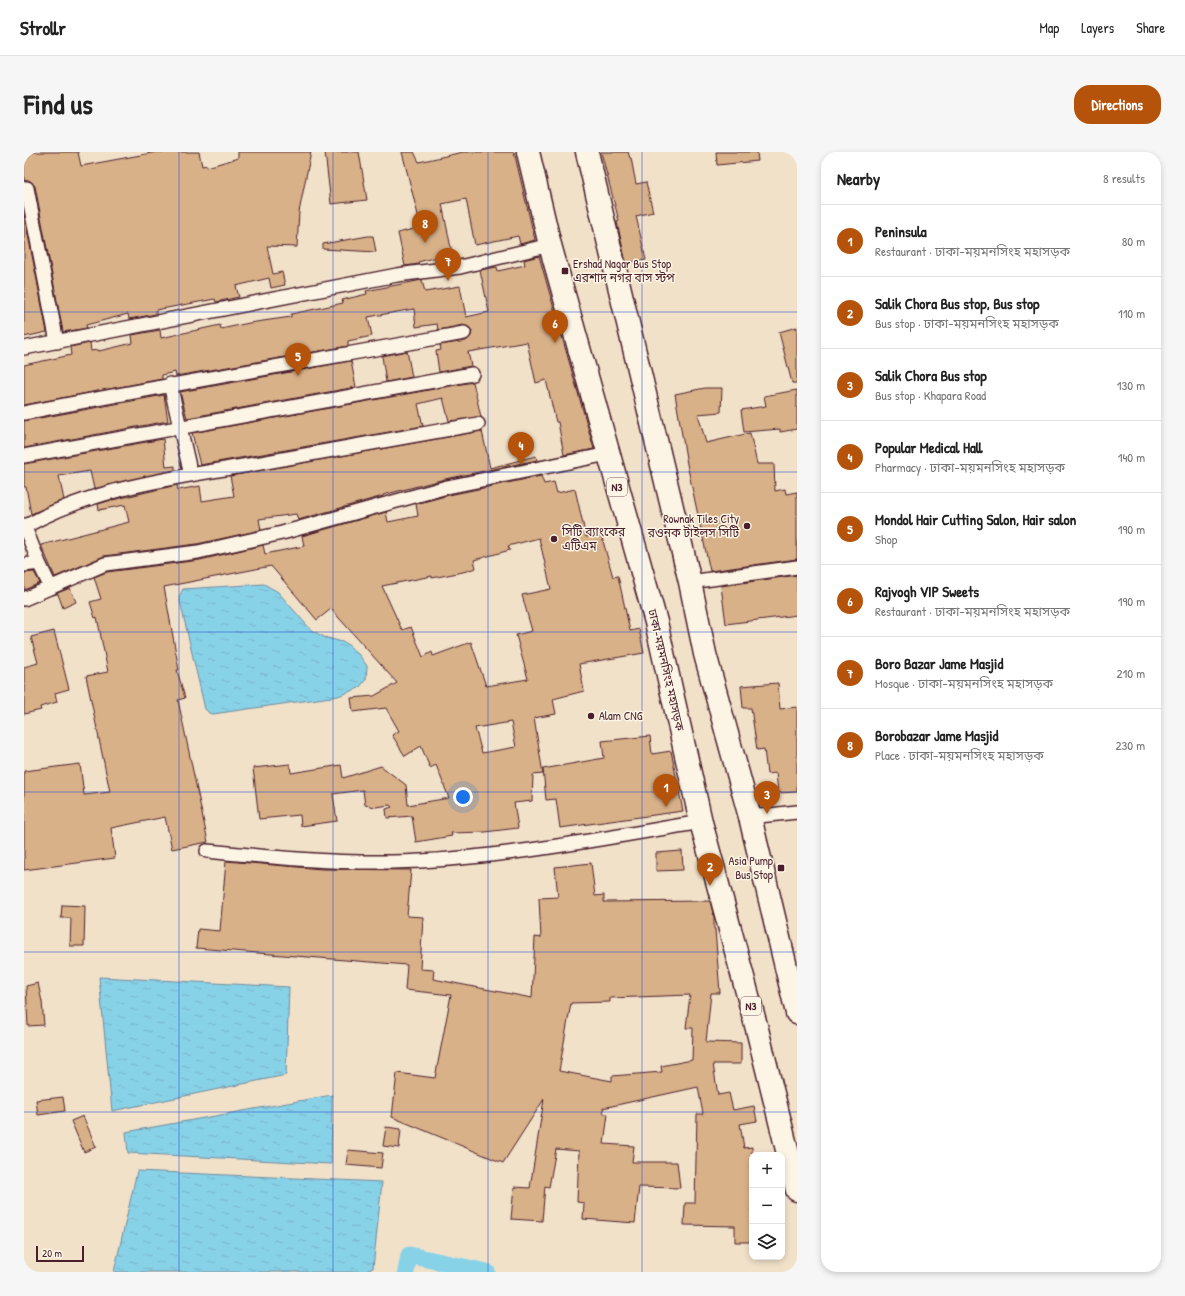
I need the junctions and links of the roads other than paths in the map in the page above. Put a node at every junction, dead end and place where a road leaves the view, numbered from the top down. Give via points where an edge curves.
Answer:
1 (528, 152) edge
2 (587, 152) edge
3 (24, 189) edge
4 (550, 245) junction
5 (464, 333) dead end
6 (57, 342) junction
7 (24, 348) edge
8 (472, 374) dead end
9 (170, 384) junction
10 (24, 413) edge
11 (478, 424) dead end
12 (179, 427) junction
13 (608, 454) junction
14 (24, 456) edge
15 (191, 475) junction
16 (25, 526) edge
17 (39, 563) junction
18 (24, 565) edge
19 (797, 567) edge
20 (690, 582) junction
21 (51, 588) junction
22 (24, 599) edge
23 (797, 812) edge
24 (750, 817) junction
25 (700, 822) junction
26 (207, 851) dead end
27 (791, 966) edge
28 (797, 1013) edge
29 (797, 1190) edge

1 - 4 highway, ঢাকা-ময়মনসিংহ মহাসড়ক / N3
2 - 20 highway
3 - 6 street via 27,188
4 - 6 street via 460,267 397,275
4 - 13 highway, ঢাকা-ময়মনসিংহ মহাসড়ক / N3
5 - 9 street
6 - 7 street
8 - 12 street
9 - 10 street
9 - 12 street
11 - 15 street
12 - 14 street
12 - 15 street
13 - 21 street via 447,487 282,533 198,552 105,564
13 - 25 highway, ঢাকা-ময়মনসিংহ মহাসড়ক / N3 via 656,622
15 - 16 street via 102,494 48,514
16 - 17 street
17 - 18 street
17 - 21 street
19 - 20 street
20 - 24 highway via 705,654
21 - 22 street
23 - 24 street
24 - 27 highway
25 - 26 street via 545,847 459,858 392,862 319,860
25 - 29 highway, ঢাকা-ময়মনসিংহ মহাসড়ক / N3 via 757,1029
27 - 28 highway

